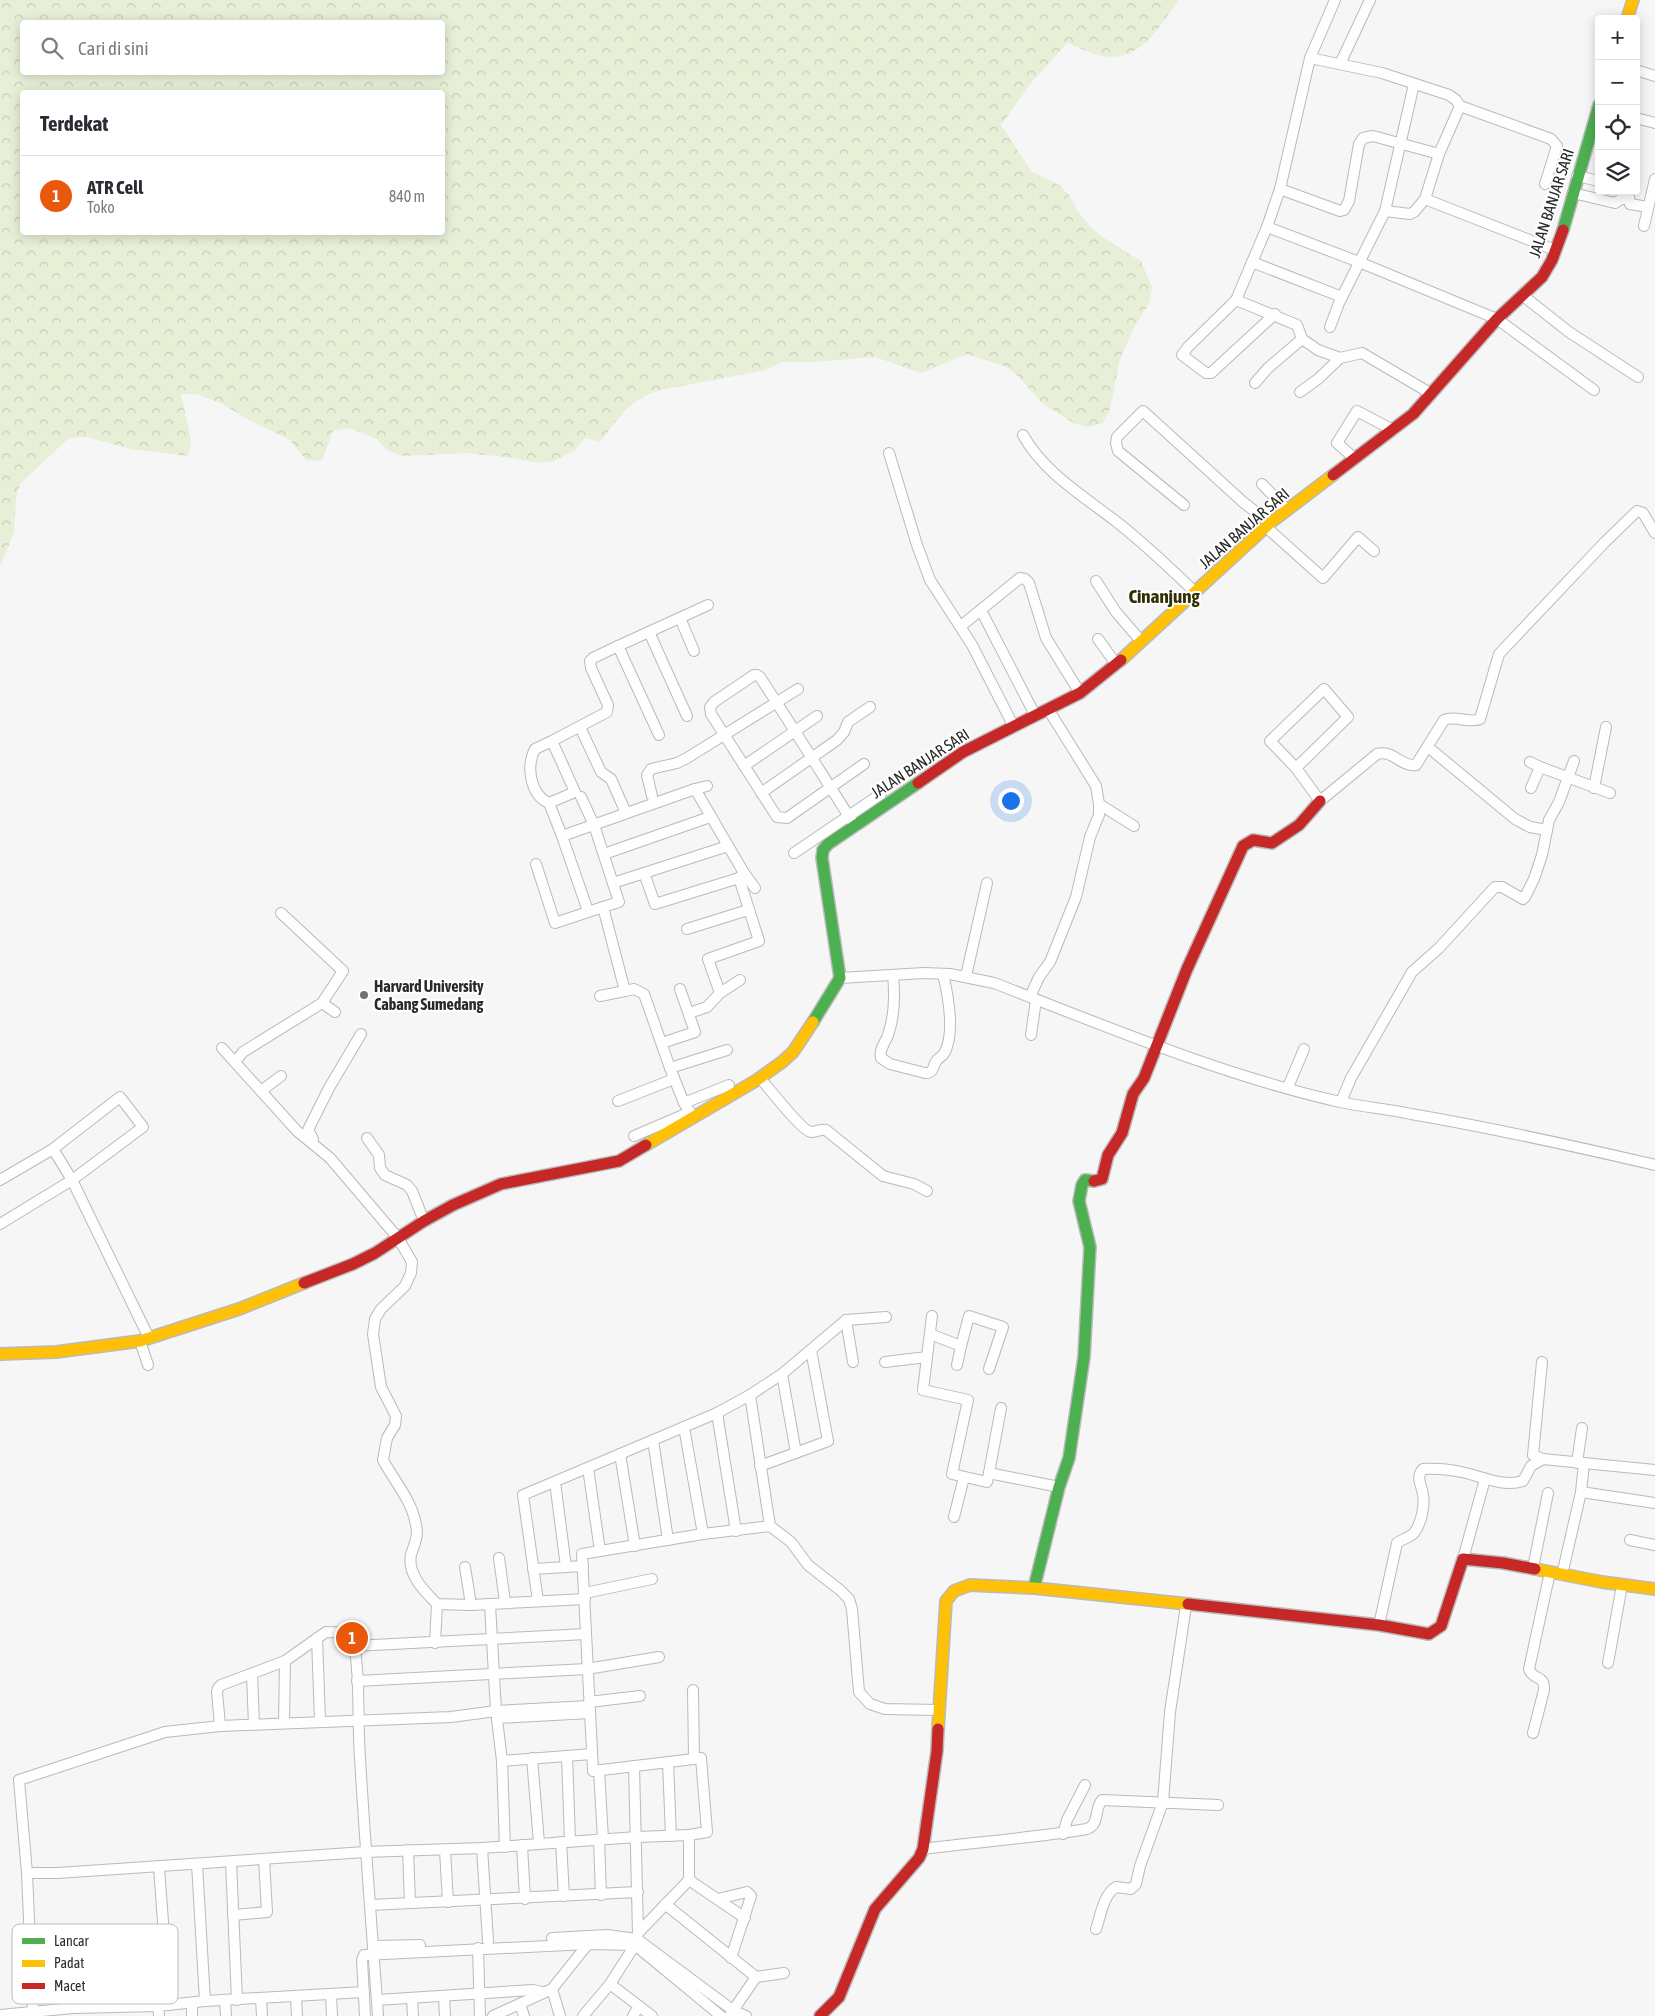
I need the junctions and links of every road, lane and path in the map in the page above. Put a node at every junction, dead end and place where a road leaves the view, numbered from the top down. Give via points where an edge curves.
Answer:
1 (1335, 0) edge
2 (1370, 0) edge
3 (1634, 0) edge
4 (1628, 15) edge
5 (1310, 58) junction
6 (1340, 64) junction
7 (1640, 71) edge
8 (1655, 76) edge
9 (1414, 84) junction
10 (1460, 106) junction
11 (1595, 117) edge
12 (1640, 119) edge
13 (1655, 123) edge
14 (1400, 144) junction
15 (1439, 154) junction
16 (1577, 176) junction
17 (1655, 179) edge
18 (1595, 181) edge
19 (1545, 184) dead end
20 (1280, 189) junction
21 (1573, 193) junction
22 (1629, 195) edge
23 (1424, 199) junction
24 (1648, 207) junction
25 (1385, 211) junction
26 (1644, 226) dead end
27 (1268, 227) junction
28 (1555, 250) junction
29 (1252, 262) junction
30 (1359, 262) junction
31 (1522, 295) junction
32 (1342, 297) junction
33 (1236, 300) junction
34 (1274, 314) junction
35 (1497, 319) junction
36 (1330, 327) dead end
37 (1302, 340) junction
38 (1340, 358) junction
39 (1638, 377) dead end
40 (1255, 383) dead end
41 (1594, 390) dead end
42 (1300, 392) dead end
43 (1430, 393) junction
44 (1393, 430) junction
45 (1023, 435) dead end
46 (889, 452) dead end
47 (1354, 458) junction
48 (1262, 484) dead end
49 (1184, 506) dead end
50 (1287, 510) junction
51 (1268, 525) junction
52 (1655, 533) edge
53 (1374, 551) dead end
54 (1096, 581) dead end
55 (1195, 592) junction
56 (708, 605) dead end
57 (984, 616) dead end
58 (680, 618) junction
59 (961, 626) junction
60 (649, 632) junction
61 (1098, 639) dead end
62 (1141, 641) junction
63 (618, 646) junction
64 (694, 651) dead end
65 (1116, 664) junction
66 (798, 689) dead end
67 (1080, 693) junction
68 (777, 703) junction
69 (870, 708) dead end
70 (1048, 709) junction
71 (1035, 715) junction
72 (687, 716) dead end
73 (818, 716) dead end
74 (580, 727) junction
75 (1014, 727) junction
76 (1606, 727) dead end
77 (795, 731) junction
78 (658, 735) dead end
79 (725, 736) junction
80 (552, 741) junction
81 (1428, 746) junction
82 (812, 758) junction
83 (1574, 761) dead end
84 (1530, 762) dead end
85 (864, 764) dead end
86 (744, 766) junction
87 (1540, 767) junction
88 (1296, 768) junction
89 (1568, 779) junction
90 (707, 786) dead end
91 (830, 787) junction
92 (1531, 788) dead end
93 (1594, 788) junction
94 (695, 790) junction
95 (761, 793) junction
96 (1610, 793) dead end
97 (881, 794) dead end
98 (652, 796) dead end
99 (581, 797) dead end
100 (1320, 801) junction
101 (549, 803) junction
102 (1099, 804) junction
103 (626, 813) junction
104 (710, 817) junction
105 (852, 821) junction
106 (594, 824) junction
107 (1134, 826) dead end
108 (1547, 830) junction
109 (562, 836) junction
110 (728, 846) junction
111 (794, 853) dead end
112 (604, 854) junction
113 (536, 864) dead end
114 (644, 873) junction
115 (742, 876) junction
116 (613, 883) junction
117 (987, 883) dead end
118 (755, 888) dead end
119 (603, 907) junction
120 (748, 910) junction
121 (588, 912) junction
122 (280, 913) dead end
123 (687, 929) dead end
124 (944, 974) junction
125 (893, 975) junction
126 (966, 976) junction
127 (840, 978) junction
128 (740, 980) dead end
129 (680, 989) dead end
130 (625, 991) junction
131 (720, 993) junction
132 (600, 996) dead end
133 (1033, 998) junction
134 (322, 1003) junction
135 (335, 1012) dead end
136 (689, 1013) junction
137 (361, 1034) dead end
138 (1031, 1035) dead end
139 (662, 1043) junction
140 (1157, 1047) junction
141 (222, 1048) dead end
142 (1304, 1048) dead end
143 (727, 1050) dead end
144 (235, 1062) junction
145 (670, 1068) junction
146 (281, 1076) dead end
147 (760, 1078) junction
148 (674, 1079) junction
149 (729, 1085) dead end
150 (1288, 1087) junction
151 (261, 1091) junction
152 (618, 1101) dead end
153 (1341, 1102) junction
154 (689, 1110) junction
155 (634, 1136) dead end
156 (367, 1138) dead end
157 (311, 1142) junction
158 (53, 1149) junction
159 (1655, 1165) edge
160 (0, 1180) edge
161 (72, 1180) junction
162 (927, 1191) dead end
163 (424, 1221) junction
164 (0, 1224) edge
165 (398, 1238) junction
166 (932, 1316) dead end
167 (886, 1317) dead end
168 (846, 1320) junction
169 (930, 1334) junction
170 (144, 1340) junction
171 (961, 1346) junction
172 (811, 1350) junction
173 (0, 1354) edge
174 (927, 1357) junction
175 (853, 1362) dead end
176 (885, 1362) dead end
177 (1542, 1362) dead end
178 (148, 1365) dead end
179 (956, 1365) dead end
180 (988, 1369) dead end
181 (782, 1374) junction
182 (750, 1395) junction
183 (1001, 1408) dead end
184 (717, 1413) junction
185 (684, 1426) junction
186 (1582, 1428) dead end
187 (653, 1440) junction
188 (796, 1453) junction
189 (620, 1454) junction
190 (1543, 1459) junction
191 (1580, 1463) junction
192 (760, 1466) junction
193 (588, 1468) junction
194 (1655, 1470) edge
195 (989, 1474) junction
196 (964, 1477) junction
197 (1485, 1479) junction
198 (555, 1482) junction
199 (1059, 1487) junction
200 (1581, 1492) junction
201 (1548, 1494) dead end
202 (1655, 1503) edge
203 (954, 1517) dead end
204 (770, 1526) junction
205 (736, 1530) junction
206 (702, 1534) junction
207 (668, 1540) junction
208 (1630, 1540) dead end
209 (1655, 1545) edge
210 (635, 1546) junction
211 (600, 1551) junction
212 (498, 1558) dead end
213 (1463, 1559) junction
214 (583, 1566) junction
215 (566, 1567) junction
216 (465, 1568) dead end
217 (1533, 1568) junction
218 (533, 1569) junction
219 (1550, 1572) junction
220 (1562, 1575) junction
221 (652, 1580) dead end
222 (1622, 1585) junction
223 (1034, 1588) junction
224 (1655, 1590) edge
225 (585, 1596) junction
226 (538, 1601) junction
227 (505, 1602) junction
228 (437, 1604) junction
229 (490, 1604) junction
230 (471, 1605) junction
231 (1186, 1606) junction
232 (1379, 1625) junction
233 (586, 1634) junction
234 (317, 1638) junction
235 (493, 1640) junction
236 (435, 1643) junction
237 (353, 1646) junction
238 (659, 1657) dead end
239 (285, 1661) junction
240 (1608, 1663) dead end
241 (587, 1669) junction
242 (252, 1674) junction
243 (495, 1675) junction
244 (357, 1681) junction
245 (693, 1690) dead end
246 (640, 1696) dead end
247 (589, 1707) junction
248 (938, 1710) junction
249 (497, 1714) junction
250 (357, 1719) junction
251 (320, 1721) junction
252 (284, 1723) junction
253 (254, 1725) junction
254 (220, 1726) junction
255 (1532, 1733) dead end
256 (592, 1754) junction
257 (567, 1756) junction
258 (532, 1758) junction
259 (694, 1759) junction
260 (502, 1761) junction
261 (668, 1762) junction
262 (634, 1766) junction
263 (599, 1770) junction
264 (1085, 1785) dead end
265 (1163, 1802) junction
266 (1218, 1805) dead end
267 (1063, 1834) junction
268 (689, 1835) junction
269 (637, 1836) junction
270 (671, 1836) junction
271 (601, 1839) junction
272 (565, 1842) junction
273 (539, 1843) junction
274 (522, 1845) junction
275 (505, 1847) junction
276 (482, 1848) junction
277 (923, 1849) junction
278 (408, 1850) junction
279 (445, 1850) junction
280 (366, 1852) junction
281 (264, 1860) junction
282 (230, 1862) junction
283 (197, 1864) junction
284 (159, 1867) junction
285 (27, 1873) junction
286 (689, 1880) junction
287 (638, 1892) junction
288 (601, 1895) junction
289 (564, 1896) junction
290 (525, 1898) junction
291 (718, 1899) junction
292 (485, 1901) junction
293 (448, 1902) junction
294 (410, 1903) junction
295 (665, 1904) junction
296 (370, 1905) junction
297 (233, 1915) junction
298 (745, 1918) junction
299 (29, 1924) edge
300 (160, 1924) edge
301 (1096, 1929) dead end
302 (636, 1939) junction
303 (488, 1942) junction
304 (588, 1944) junction
305 (478, 1948) junction
306 (374, 1950) junction
307 (731, 1958) junction
308 (784, 1973) dead end
309 (756, 1977) junction
310 (610, 1984) junction
311 (547, 1991) junction
312 (364, 1992) junction
313 (478, 1993) junction
314 (331, 1995) junction
315 (296, 1997) junction
316 (444, 1997) junction
317 (261, 1998) junction
318 (412, 1999) junction
319 (237, 2000) junction
320 (377, 2000) junction
321 (205, 2001) junction
322 (225, 2001) junction
323 (192, 2003) junction
324 (33, 2004) edge
325 (520, 2004) junction
326 (639, 2006) junction
327 (162, 2009) edge
328 (33, 2011) junction
329 (91, 2012) edge
330 (123, 2012) edge
331 (56, 2013) edge
332 (731, 2013) edge
333 (0, 2015) edge
334 (21, 2015) edge
335 (192, 2016) edge
336 (226, 2016) edge
337 (262, 2016) edge
338 (297, 2016) edge
339 (332, 2016) edge
340 (365, 2016) edge
341 (378, 2016) edge
342 (413, 2016) edge
343 (445, 2016) edge
344 (480, 2016) edge
345 (493, 2016) edge
346 (524, 2016) edge
347 (560, 2016) edge
348 (583, 2016) edge
349 (632, 2016) edge
350 (652, 2016) edge
351 (721, 2016) edge
352 (746, 2016) edge
353 (820, 2016) edge

1 - 5 street
2 - 6 street
3 - 4 street
5 - 6 street
5 - 20 street
6 - 9 street
7 - 8 street
9 - 10 street via 1449,95
9 - 14 street
10 - 15 street
10 - 19 street via 1554,141 1557,146
11 - 16 street, JALAN BANJAR SARI
12 - 13 street
14 - 15 street
14 - 20 street via 1372,136 1360,141 1349,201 1344,210
14 - 25 street
15 - 23 street
16 - 18 street
16 - 21 street, JALAN BANJAR SARI
17 - 24 street
20 - 27 street
21 - 22 street via 1615,203
21 - 28 street, JALAN BANJAR SARI
22 - 24 street via 1630,204
23 - 25 street via 1410,214
23 - 28 street
24 - 26 street
25 - 30 street
27 - 29 street
27 - 30 street
28 - 31 street, JALAN BANJAR SARI via 1542,277
29 - 32 street
29 - 33 street
30 - 32 street
30 - 35 street
31 - 35 street, JALAN BANJAR SARI
31 - 39 street via 1569,332
32 - 36 street
33 - 34 street
33 - 34 street via 1182,355 1206,373 1211,373
34 - 37 street via 1297,325
35 - 41 street
35 - 43 street, JALAN BANJAR SARI
37 - 38 street
37 - 40 street
38 - 42 street
38 - 43 street via 1362,353
43 - 44 street, JALAN BANJAR SARI via 1413,414
44 - 47 street, JALAN BANJAR SARI
44 - 47 street via 1357,411 1337,443
45 - 55 street via 1045,464 1155,553
46 - 59 street via 930,580
47 - 50 street, JALAN BANJAR SARI
48 - 50 street
49 - 51 street via 1118,451 1117,437 1143,411
50 - 51 street, JALAN BANJAR SARI
51 - 53 street via 1323,578 1358,537
51 - 55 street, JALAN BANJAR SARI
52 - 81 street via 1643,513 1637,511 1499,654 1480,719 1444,720
54 - 62 street via 1116,612
55 - 62 street, JALAN BANJAR SARI
56 - 58 street
57 - 71 street
58 - 60 street
58 - 64 street
59 - 67 street via 1020,578 1025,580 1030,583 1046,638
59 - 75 street
60 - 63 street
60 - 72 street
61 - 65 street
62 - 65 street, JALAN BANJAR SARI
63 - 74 street via 590,661 608,705 607,712
63 - 78 street
65 - 67 street, JALAN BANJAR SARI
66 - 68 street
67 - 70 street, JALAN BANJAR SARI
68 - 77 street
68 - 79 street
68 - 79 street via 760,677 754,675 710,707
69 - 82 street via 848,722 838,740
70 - 71 street, JALAN BANJAR SARI
70 - 102 street via 1096,786
71 - 75 street, JALAN BANJAR SARI
73 - 77 street
74 - 80 street
74 - 103 street via 601,772 611,779
75 - 105 street, JALAN BANJAR SARI via 963,752
76 - 93 street
77 - 82 street
77 - 86 street
79 - 86 street
79 - 98 street via 677,763 651,769 647,775
80 - 101 street via 534,749 530,759 535,787 542,800
80 - 101 street via 576,792
81 - 100 street via 1416,765 1406,765 1388,753 1377,754
81 - 108 street via 1515,819 1530,827
82 - 91 street
82 - 95 street
83 - 89 street
84 - 87 street
85 - 91 street
86 - 95 street
87 - 89 street
87 - 92 street
88 - 88 street via 1348,717 1324,689 1270,741
88 - 100 street
89 - 93 street
89 - 108 street
90 - 94 street
91 - 95 street via 782,819 777,817
91 - 105 street
93 - 96 street
94 - 103 street
94 - 104 street
97 - 105 street
99 - 106 street
100 - 140 street via 1299,825 1272,843 1254,840 1243,846 1187,969
101 - 109 street
102 - 107 street
102 - 133 street via 1076,897 1050,962 1039,977
103 - 106 street
104 - 110 street
104 - 112 street
105 - 111 street
105 - 127 street, JALAN BANJAR SARI via 823,850 822,858
106 - 109 street
106 - 112 street
108 - 153 street via 1542,855 1526,897 1523,899 1502,887 1495,887 1439,948 1412,972 1351,1078
109 - 121 street
110 - 114 street
110 - 115 street
112 - 116 street
113 - 121 street via 555,923
114 - 115 street via 655,904
114 - 116 street
115 - 118 street
115 - 120 street
116 - 119 street via 619,902
117 - 126 street
119 - 121 street
119 - 130 street
120 - 123 street
120 - 131 street via 759,941 708,959
122 - 134 street via 342,968
124 - 125 street
124 - 125 street via 950,1016 946,1051 930,1073 890,1064 881,1058 880,1050 888,1037 894,1004
124 - 126 street
125 - 127 street
126 - 133 street
127 - 147 street via 793,1052
128 - 131 street
129 - 136 street
130 - 132 street
130 - 139 street via 644,994
131 - 136 street via 707,1007
133 - 138 street
133 - 140 street
134 - 135 street
134 - 144 street via 243,1052
136 - 139 street via 695,1032
137 - 157 street via 308,1130 313,1138
139 - 145 street
140 - 150 street
140 - 199 street via 1144,1078 1133,1094 1122,1133 1108,1155 1102,1179 1085,1180 1082,1185 1080,1202 1090,1247 1084,1357 1072,1446
141 - 144 street
142 - 150 street
143 - 145 street
144 - 151 street
145 - 148 street
146 - 151 street
147 - 154 street
147 - 162 street via 808,1131 826,1130 883,1176
148 - 152 street
148 - 154 street
149 - 154 street
150 - 153 street
151 - 157 street
153 - 159 street
154 - 155 street
154 - 163 street via 619,1161 501,1184
156 - 163 street via 379,1155 380,1168 385,1175 407,1185 412,1191
157 - 165 street via 330,1158
158 - 160 street
158 - 161 street
158 - 161 street via 120,1097 143,1127
161 - 164 street
161 - 170 street
163 - 165 street
165 - 170 street via 353,1264 239,1309
165 - 228 street via 412,1262 411,1273 405,1286 378,1314 373,1334 381,1387 396,1416 383,1460 408,1502 416,1524 412,1573
166 - 169 street
167 - 168 street
168 - 172 street
168 - 175 street
169 - 171 street
169 - 174 street
170 - 173 street via 48,1353
170 - 178 street
171 - 179 street
171 - 180 street via 969,1316 1002,1326
172 - 181 street
172 - 188 street via 828,1441
174 - 176 street
174 - 196 street via 923,1390 968,1400 952,1474
177 - 190 street via 1532,1453
181 - 182 street
181 - 188 street
182 - 184 street
182 - 192 street
183 - 195 street
184 - 185 street
184 - 205 street
185 - 187 street
185 - 206 street
186 - 191 street
187 - 189 street
187 - 207 street
188 - 192 street
189 - 193 street
189 - 210 street
190 - 191 street
190 - 197 street via 1531,1466 1523,1481 1510,1484
191 - 194 street
191 - 200 street
192 - 204 street
193 - 198 street
193 - 211 street
195 - 196 street via 987,1482
195 - 199 street
196 - 203 street
197 - 213 street
197 - 232 street via 1428,1468 1420,1472 1422,1515 1415,1532 1397,1543
198 - 215 street
198 - 218 street via 523,1496
199 - 223 street
200 - 202 street
200 - 220 street
201 - 217 street
204 - 205 street
204 - 248 street via 790,1542 808,1565 849,1599 859,1692 870,1704 885,1709
205 - 206 street
206 - 207 street
207 - 210 street
208 - 209 street
210 - 211 street
211 - 214 street via 582,1554
212 - 227 street
213 - 217 street
213 - 232 street via 1437,1630 1429,1634
214 - 215 street
214 - 225 street
215 - 218 street
216 - 230 street
217 - 219 street
218 - 226 street
219 - 220 street
219 - 255 street via 1529,1669 1545,1683
220 - 222 street
221 - 225 street
222 - 224 street
222 - 240 street
223 - 231 street
223 - 248 street via 970,1585 950,1595 946,1602
225 - 226 street
225 - 233 street
226 - 227 street
227 - 229 street
228 - 230 street
228 - 236 street
229 - 230 street
229 - 235 street
231 - 232 street
231 - 265 street via 1170,1712
233 - 235 street
233 - 241 street
234 - 237 street via 326,1632 350,1633
234 - 239 street
234 - 251 street
235 - 236 street
235 - 243 street
236 - 237 street
237 - 244 street
238 - 241 street
239 - 242 street
239 - 252 street
241 - 243 street
241 - 247 street
242 - 253 street
242 - 254 street via 218,1688
243 - 244 street
243 - 249 street
244 - 250 street
245 - 259 street
246 - 247 street
247 - 249 street
247 - 256 street
248 - 277 street via 937,1751
249 - 250 street
249 - 260 street
250 - 251 street
250 - 280 street
251 - 252 street
252 - 253 street
253 - 254 street
254 - 285 street via 165,1732 19,1780
256 - 257 street
256 - 263 street via 593,1771
257 - 258 street
257 - 272 street
258 - 260 street
258 - 273 street
259 - 261 street
259 - 268 street via 701,1758 707,1832
260 - 275 street
261 - 262 street
261 - 270 street
262 - 263 street
262 - 269 street
263 - 271 street
264 - 267 street
265 - 266 street
265 - 267 street via 1102,1800 1093,1827
265 - 301 street via 1134,1888 1116,1887 1111,1890
267 - 277 street
268 - 270 street
268 - 286 street
269 - 270 street
269 - 271 street
269 - 287 street
271 - 272 street
271 - 288 street
272 - 273 street
272 - 289 street
273 - 274 street
274 - 275 street
274 - 290 street
275 - 276 street
276 - 279 street
276 - 292 street
277 - 353 street via 875,1909 839,1997
278 - 279 street
278 - 280 street
278 - 294 street
279 - 293 street
280 - 281 street
280 - 296 street
281 - 282 street
281 - 297 street via 266,1912
282 - 283 street
282 - 297 street
283 - 284 street
283 - 321 street
284 - 285 street
284 - 300 street
285 - 299 street
286 - 291 street
286 - 295 street
287 - 288 street
287 - 302 street
288 - 289 street
289 - 290 street
290 - 292 street
291 - 298 street
291 - 298 street via 750,1893
292 - 293 street
292 - 303 street
293 - 294 street
294 - 296 street
295 - 302 street
295 - 307 street
296 - 306 street
297 - 319 street
298 - 307 street
302 - 303 street via 607,1935
302 - 304 street
302 - 310 street
302 - 332 street
302 - 351 street
303 - 306 street
304 - 305 street
304 - 311 street
305 - 306 street
305 - 313 street
306 - 312 street via 363,1956
306 - 320 street
307 - 309 street
308 - 309 street
309 - 332 street
310 - 326 street
310 - 348 street
311 - 313 street
311 - 325 street
311 - 347 street
312 - 314 street
312 - 340 street
313 - 316 street
313 - 344 street
314 - 315 street
314 - 339 street
315 - 317 street
315 - 338 street
316 - 318 street
316 - 343 street
317 - 319 street
317 - 337 street
318 - 320 street
318 - 342 street
319 - 322 street
320 - 341 street
321 - 322 street
321 - 323 street
322 - 336 street
323 - 327 street
323 - 335 street
324 - 328 street
325 - 345 street
325 - 346 street
326 - 349 street
326 - 350 street
327 - 330 street
328 - 331 street
328 - 334 street
329 - 330 street
329 - 331 street
332 - 352 street
333 - 334 street

